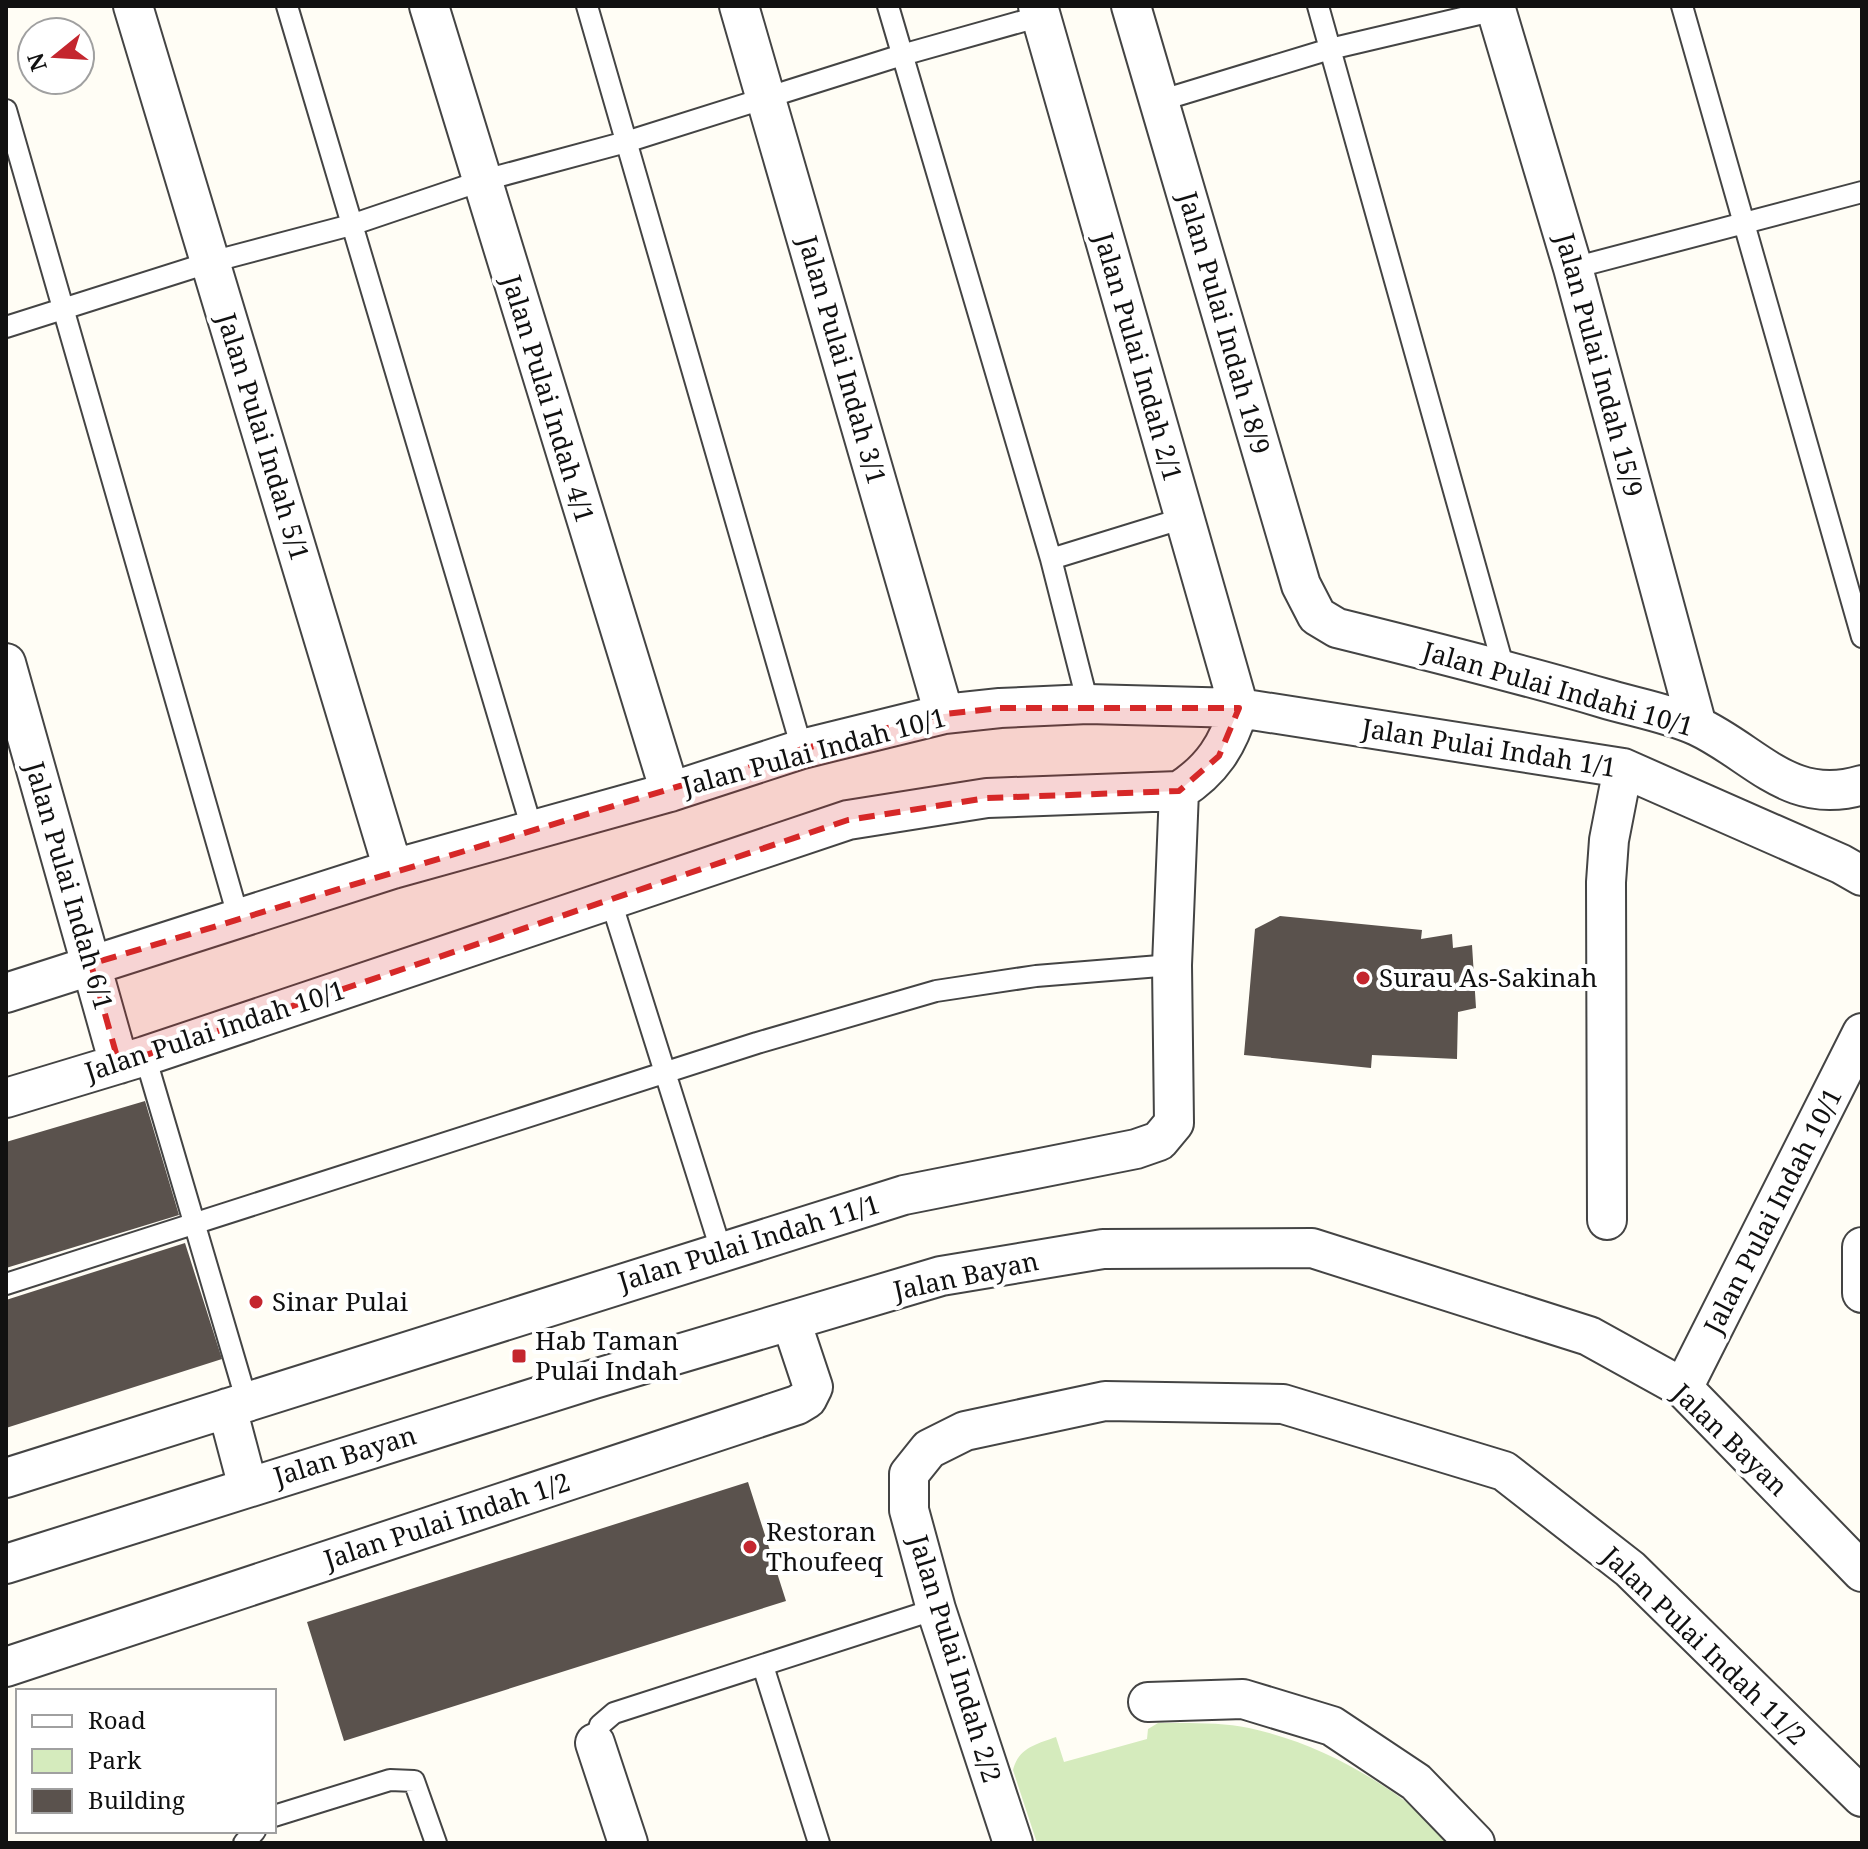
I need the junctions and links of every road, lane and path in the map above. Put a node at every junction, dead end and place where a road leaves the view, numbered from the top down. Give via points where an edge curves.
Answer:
1 (133, 6) edge
2 (287, 6) edge
3 (429, 6) edge
4 (587, 6) edge
5 (739, 6) edge
6 (888, 6) edge
7 (1131, 6) edge
8 (1318, 6) edge
9 (1682, 6) edge
10 (1496, 8) edge
11 (1039, 11) edge
12 (1330, 49) junction
13 (902, 55) junction
14 (766, 98) junction
15 (1159, 101) junction
16 (6, 110) edge
17 (626, 142) junction
18 (481, 181) junction
19 (1862, 192) edge
20 (351, 225) junction
21 (1742, 225) junction
22 (211, 262) junction
23 (1573, 268) junction
24 (61, 309) junction
25 (6, 327) edge
26 (1184, 518) junction
27 (1051, 559) junction
28 (1337, 628) joint
29 (1862, 637) edge
30 (6, 663) edge
31 (1504, 669) junction
32 (1088, 704) junction
33 (1239, 708) junction
34 (944, 714) junction
35 (1697, 726) junction
36 (802, 749) junction
37 (1623, 768) junction
38 (1862, 785) edge
39 (1179, 791) junction
40 (670, 792) junction
41 (532, 829) junction
42 (393, 869) junction
43 (1862, 876) edge
44 (610, 898) junction
45 (238, 916) junction
46 (91, 964) junction
47 (1172, 965) junction
48 (6, 993) edge
49 (1862, 1033) edge
50 (132, 1060) junction
51 (666, 1075) junction
52 (6, 1098) edge
53 (1607, 1220) dead end
54 (195, 1224) junction
55 (1862, 1247) edge
56 (721, 1250) junction
57 (6, 1284) edge
58 (1862, 1293) edge
59 (791, 1321) junction
60 (1683, 1388) junction
61 (237, 1405) junction
62 (909, 1474) joint
63 (6, 1478) edge
64 (248, 1487) junction
65 (6, 1564) edge
66 (1862, 1572) edge
67 (936, 1609) junction
68 (763, 1666) junction
69 (6, 1667) edge
70 (1148, 1702) dead end
71 (595, 1743) joint
72 (1862, 1797) edge
73 (276, 1815) edge
74 (436, 1843) edge
75 (628, 1843) edge
76 (819, 1843) edge
77 (1013, 1843) edge
78 (1475, 1843) edge

1 - 22 street, Jalan Pulai Indah 5/1
2 - 20 lane
3 - 18 street, Jalan Pulai Indah 4/1
4 - 17 lane
5 - 14 street, Jalan Pulai Indah 3/1
6 - 13 lane
7 - 15 street, Jalan Pulai Indah 18/9
8 - 12 lane
9 - 21 lane
10 - 12 lane
10 - 23 street, Jalan Pulai Indah 15/9
11 - 13 lane
11 - 26 street, Jalan Pulai Indah 2/1
12 - 15 lane
12 - 31 lane
13 - 14 lane
13 - 27 lane
14 - 17 lane
14 - 34 street, Jalan Pulai Indah 3/1
15 - 28 street, Jalan Pulai Indah 18/9 via 1301,585 1317,616
16 - 24 lane
17 - 18 lane
17 - 36 lane
18 - 20 lane
18 - 40 street, Jalan Pulai Indah 4/1
19 - 21 lane
20 - 22 lane
20 - 41 lane
21 - 23 lane
21 - 29 lane
22 - 24 lane
22 - 42 street, Jalan Pulai Indah 5/1
23 - 35 street, Jalan Pulai Indah 15/9
24 - 25 lane
24 - 45 lane
26 - 27 lane
26 - 33 street, Jalan Pulai Indah 2/1
27 - 32 lane
28 - 31 street, Jalan Pulai Indahi 10/1
30 - 46 street, Jalan Pulai Indah 6/1
31 - 35 street, Jalan Pulai Indahi 10/1
32 - 33 street, Jalan Pulai Indah 10/1
32 - 34 street, Jalan Pulai Indah 10/1
33 - 37 street, Jalan Pulai Indah 1/1
33 - 39 street via 1219,756
34 - 36 street, Jalan Pulai Indah 10/1
35 - 38 street, Jalan Pulai Indahi 10/1 via 1759,768 1813,791
36 - 40 street, Jalan Pulai Indah 10/1
37 - 43 street, Jalan Pulai Indah 1/1
37 - 53 street via 1606,882
39 - 44 street, Jalan Pulai Indah 10/1 via 987,798 848,820
39 - 47 street, Jalan Pulai Indah 11/1
40 - 41 street, Jalan Pulai Indah 10/1
41 - 42 street, Jalan Pulai Indah 10/1
42 - 45 street, Jalan Pulai Indah 10/1
44 - 50 street, Jalan Pulai Indah 10/1
44 - 51 lane
45 - 46 street, Jalan Pulai Indah 10/1
46 - 48 street, Jalan Pulai Indah 10/1
46 - 50 street, Jalan Pulai Indah 6/1
47 - 51 lane via 936,991
47 - 56 street, Jalan Pulai Indah 11/1 via 1174,1123 1159,1141 904,1195
49 - 60 street, Jalan Pulai Indah 10/1
50 - 52 street, Jalan Pulai Indah 10/1
50 - 54 lane
51 - 54 lane
51 - 56 lane
54 - 57 lane
54 - 61 lane
55 - 58 street
56 - 61 street, Jalan Pulai Indah 11/1
59 - 60 street, Jalan Bayan via 941,1276 1103,1249 1312,1248 1589,1336
59 - 64 street, Jalan Bayan
59 - 69 street, Jalan Pulai Indah 1/2 via 813,1387 797,1405
60 - 66 street, Jalan Bayan
61 - 63 street, Jalan Pulai Indah 11/1
61 - 64 street
62 - 67 street, Jalan Pulai Indah 2/2 via 909,1510
62 - 72 street, Jalan Pulai Indah 11/2 via 929,1449 965,1431 1105,1401 1283,1404 1504,1471 1630,1569
64 - 65 street, Jalan Bayan
67 - 68 lane
67 - 77 street, Jalan Pulai Indah 2/2
68 - 71 lane via 614,1713 600,1725
68 - 76 lane
70 - 78 street via 1243,1699 1332,1726 1416,1782
71 - 75 street
73 - 74 lane via 390,1780 414,1781

